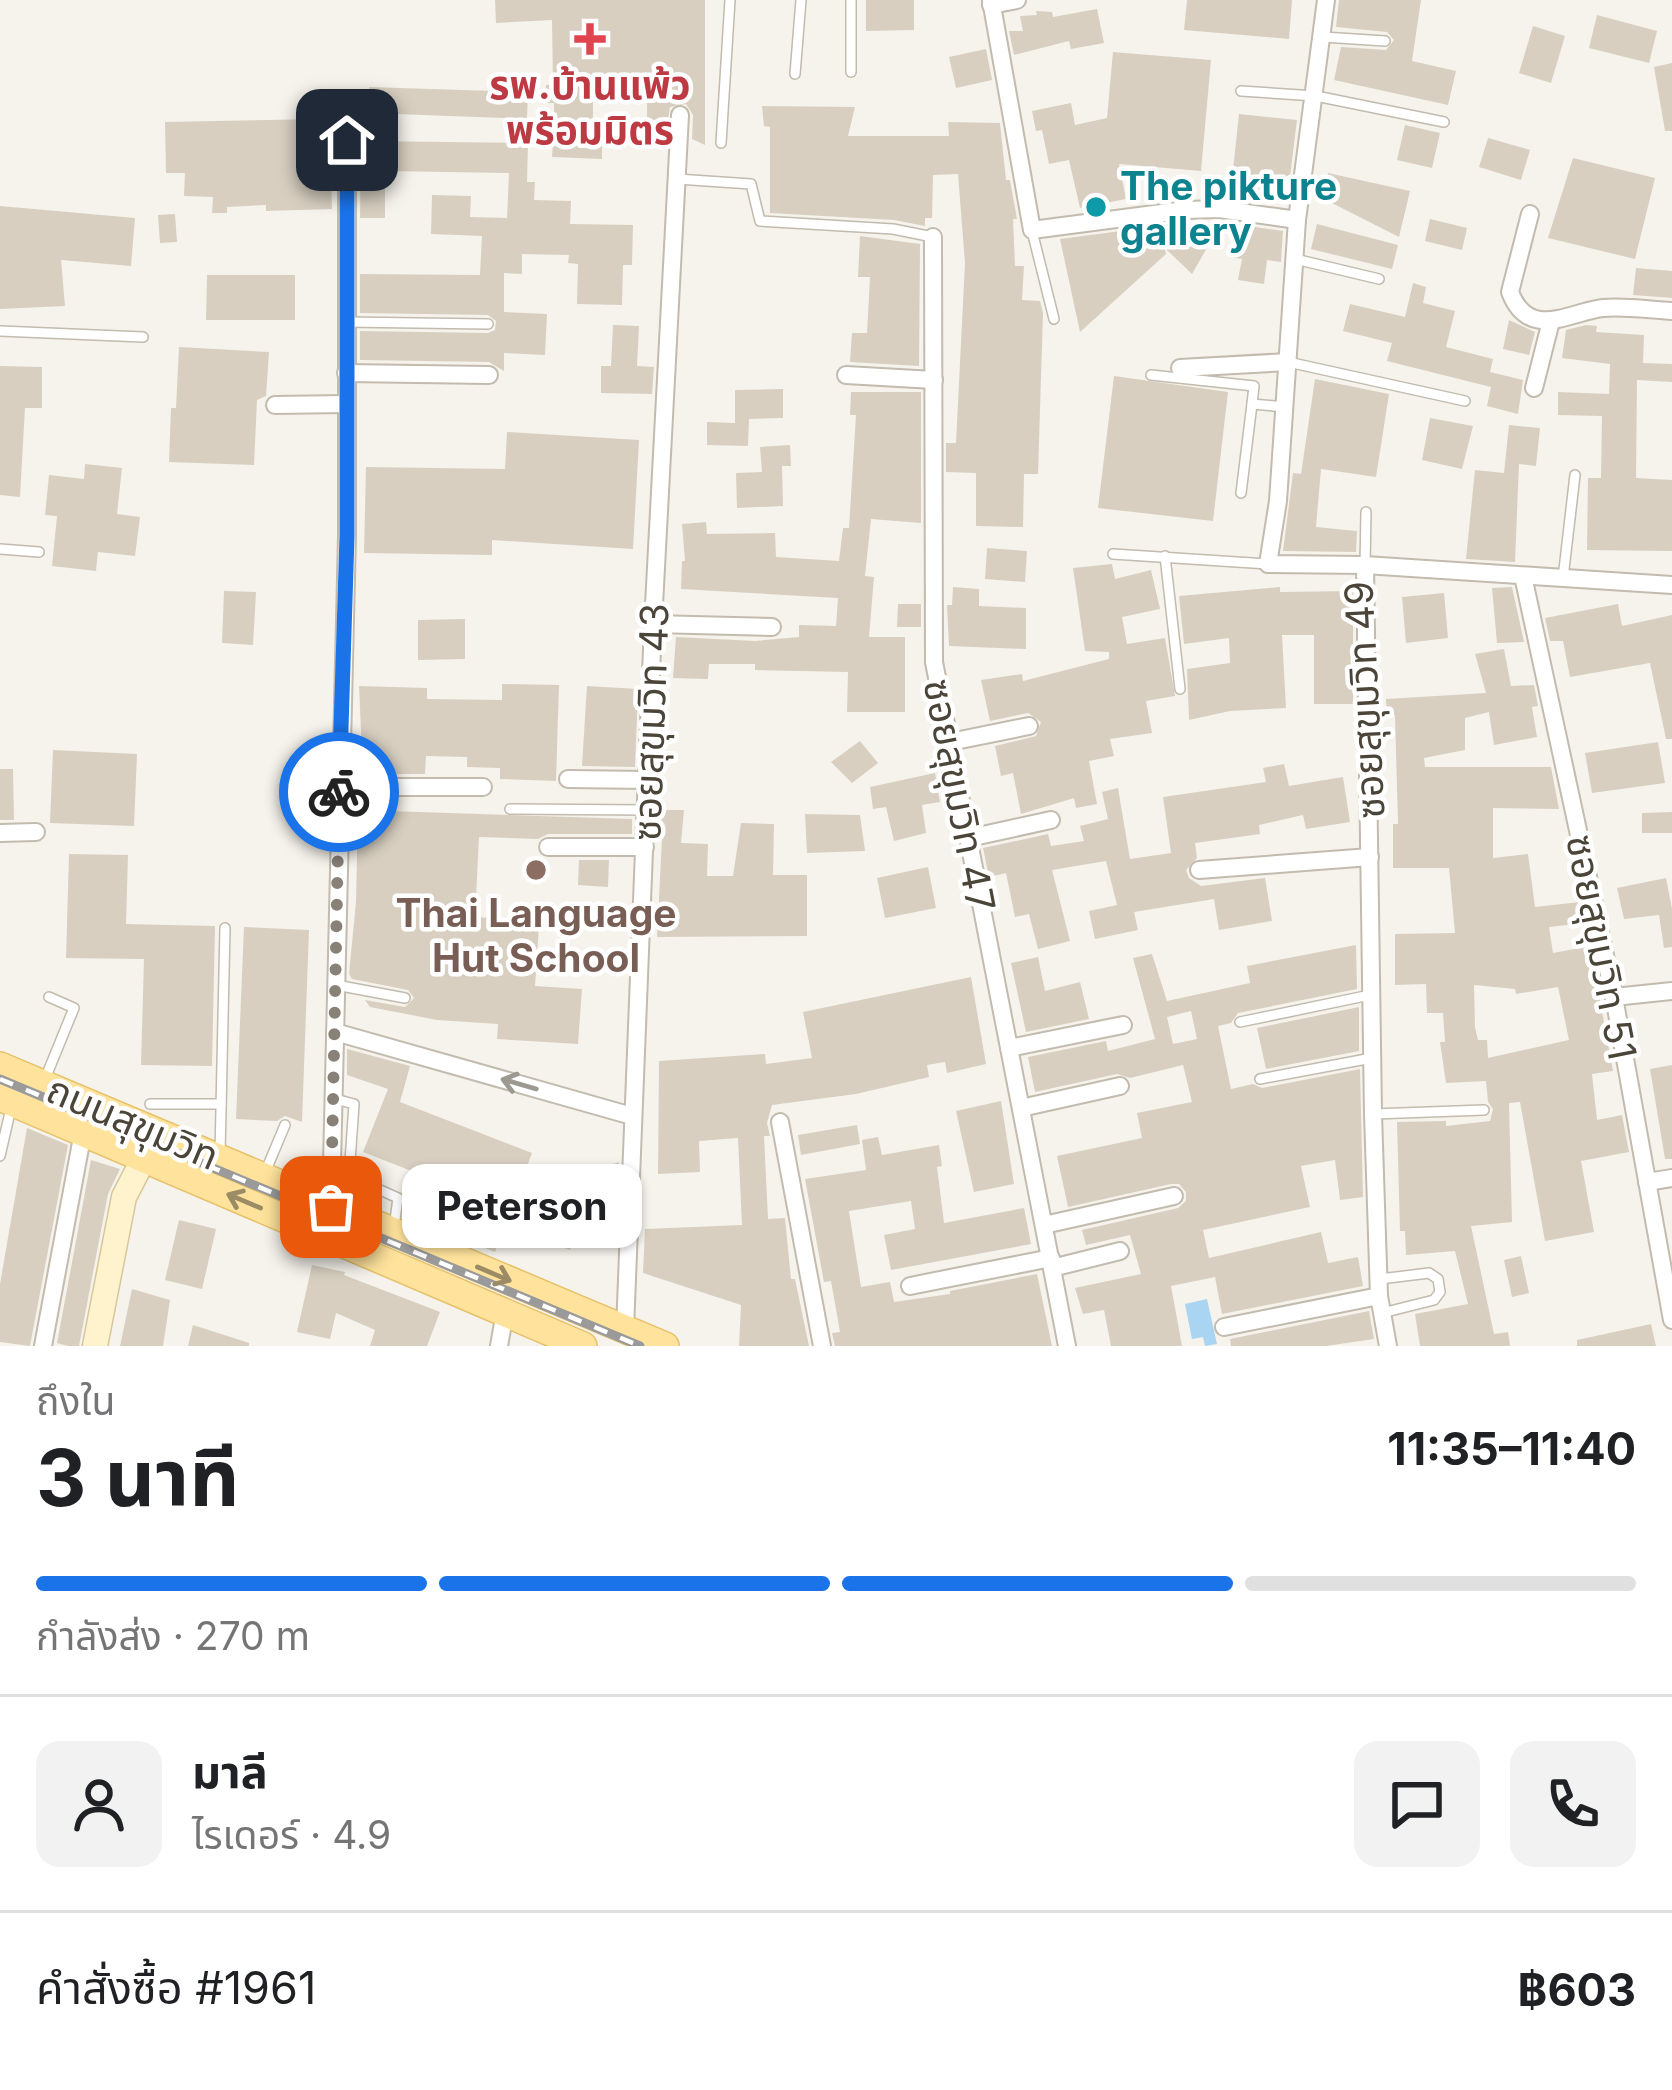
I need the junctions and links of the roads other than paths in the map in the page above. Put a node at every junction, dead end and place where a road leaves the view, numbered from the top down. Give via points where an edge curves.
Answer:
1 (730, 0) edge
2 (801, 0) edge
3 (851, 0) edge
4 (1016, 0) edge
5 (1326, 0) edge
6 (991, 2) edge
7 (1323, 37) junction
8 (1385, 41) dead end
9 (851, 72) dead end
10 (795, 74) dead end
11 (1241, 92) dead end
12 (1316, 95) junction
13 (347, 100) dead end
14 (680, 115) dead end
15 (1444, 122) dead end
16 (721, 143) dead end
17 (677, 179) junction
18 (1530, 214) dead end
19 (1297, 220) junction
20 (1031, 230) junction
21 (933, 237) joint
22 (1294, 259) junction
23 (1379, 280) dead end
24 (1672, 311) edge
25 (1054, 319) dead end
26 (1551, 321) junction
27 (346, 322) junction
28 (488, 324) dead end
29 (0, 331) edge
30 (142, 337) dead end
31 (1288, 362) junction
32 (1180, 368) dead end
33 (346, 374) junction
34 (489, 375) dead end
35 (845, 375) dead end
36 (1151, 375) dead end
37 (934, 380) junction
38 (1254, 386) junction
39 (1268, 388) dead end
40 (1534, 388) dead end
41 (1465, 401) dead end
42 (346, 404) junction
43 (1252, 404) junction
44 (275, 405) dead end
45 (1285, 406) junction
46 (1575, 476) dead end
47 (1241, 493) dead end
48 (1366, 512) dead end
49 (0, 549) edge
50 (39, 552) dead end
51 (1113, 554) dead end
52 (1165, 556) junction
53 (1268, 564) junction
54 (1365, 565) junction
55 (1522, 577) junction
56 (1563, 578) junction
57 (1672, 585) edge
58 (653, 624) junction
59 (772, 627) dead end
60 (1180, 689) dead end
61 (1029, 726) dead end
62 (950, 742) junction
63 (568, 779) dead end
64 (648, 780) junction
65 (339, 787) junction
66 (483, 787) dead end
67 (510, 809) dead end
68 (646, 811) junction
69 (1051, 820) dead end
70 (0, 832) edge
71 (36, 832) dead end
72 (969, 838) junction
73 (548, 847) dead end
74 (645, 847) junction
75 (1370, 857) junction
76 (1199, 870) dead end
77 (225, 928) dead end
78 (336, 985) junction
79 (1672, 991) edge
80 (1373, 994) junction
81 (49, 997) dead end
82 (405, 998) dead end
83 (1614, 998) junction
84 (1240, 1022) dead end
85 (1123, 1025) dead end
86 (335, 1032) junction
87 (1010, 1048) junction
88 (1372, 1058) junction
89 (0, 1066) edge
90 (1259, 1079) dead end
91 (43, 1084) junction
92 (1120, 1086) dead end
93 (333, 1099) junction
94 (6, 1100) edge
95 (221, 1104) junction
96 (1021, 1108) junction
97 (1484, 1110) dead end
98 (1373, 1114) junction
99 (632, 1116) junction
100 (152, 1117) junction
101 (780, 1122) dead end
102 (285, 1125) dead end
103 (82, 1132) junction
104 (0, 1156) edge
105 (144, 1158) junction
106 (219, 1159) junction
107 (263, 1178) junction
108 (1672, 1178) edge
109 (1647, 1182) junction
110 (1174, 1196) dead end
111 (331, 1207) junction
112 (1044, 1226) junction
113 (393, 1232) junction
114 (1120, 1251) dead end
115 (1052, 1263) junction
116 (910, 1286) dead end
117 (1380, 1296) junction
118 (505, 1312) junction
119 (1672, 1320) edge
120 (1224, 1328) dead end
121 (620, 1338) edge
122 (43, 1346) edge
123 (95, 1346) edge
124 (499, 1346) edge
125 (583, 1346) edge
126 (665, 1346) edge
127 (822, 1346) edge
128 (1067, 1346) edge
129 (1388, 1346) edge

1 - 16 lane
2 - 10 lane
3 - 9 lane
4 - 6 street
5 - 7 street
6 - 20 street
7 - 8 lane
7 - 12 street
11 - 12 lane
12 - 15 lane
12 - 19 street
13 - 27 street
14 - 17 street, ซอยสุขุมวิท 43
17 - 21 lane via 751,184 760,221
17 - 58 street, ซอยสุขุมวิท 43
18 - 26 street via 1510,292 1522,310
19 - 20 street via 1185,210
19 - 22 street
20 - 25 lane
21 - 37 street, ซอยสุขุมวิท 47
22 - 23 lane
22 - 31 street
24 - 26 street via 1606,308
26 - 40 street
27 - 28 lane
27 - 33 street
29 - 30 lane
31 - 32 street
31 - 41 lane
31 - 45 street
33 - 34 street
33 - 42 street
35 - 37 street
36 - 38 lane
37 - 62 street, ซอยสุขุมวิท 47 via 934,662
38 - 39 lane
38 - 43 lane
42 - 44 street
42 - 65 street
43 - 45 lane
43 - 47 lane
45 - 53 street
46 - 56 lane
48 - 54 lane
49 - 50 lane
51 - 52 lane
52 - 53 lane
52 - 60 lane
53 - 54 street, ซอยสุขุมวิท 49
54 - 55 street
54 - 75 street, ซอยสุขุมวิท 49
55 - 56 street
55 - 83 street, ซอยสุขุมวิท 51
56 - 57 street
58 - 59 street
58 - 64 street, ซอยสุขุมวิท 43
61 - 62 street
62 - 72 street, ซอยสุขุมวิท 47
63 - 64 street
64 - 68 street, ซอยสุขุมวิท 43
65 - 66 street
65 - 78 street
67 - 68 lane
68 - 74 street, ซอยสุขุมวิท 43
69 - 72 street
70 - 71 street
72 - 87 street, ซอยสุขุมวิท 47
73 - 74 street
74 - 99 street, ซอยสุขุมวิท 43
75 - 76 street
75 - 80 street, ซอยสุขุมวิท 49
77 - 95 lane
78 - 82 lane
78 - 86 street
79 - 83 street
80 - 84 lane
80 - 88 street, ซอยสุขุมวิท 49
81 - 91 lane via 74,1008
83 - 109 street, ซอยสุขุมวิท 51
85 - 87 street
86 - 93 street
99 -> 86 street
87 - 96 street, ซอยสุขุมวิท 47
88 - 90 lane
88 - 98 street, ซอยสุขุมวิท 49
89 - 91 main road, ถนนสุขุมวิท
91 - 100 main road, ถนนสุขุมวิท
92 - 96 street
93 - 111 street
93 - 113 lane via 353,1104 349,1176 399,1200
94 - 103 main road, ถนนสุขุมวิท
94 - 104 lane
95 - 100 lane
95 - 106 lane
96 - 112 street, ซอยสุขุมวิท 47
97 - 98 lane
98 - 117 street, ซอยสุขุมวิท 49
99 - 121 street, ซอยสุขุมวิท 43
100 - 105 main road
100 - 106 main road, ถนนสุขุมวิท
101 - 127 street
102 - 107 lane
103 - 105 main road, ถนนสุขุมวิท
103 - 122 street
118 -> 105 main road, ถนนสุขุมวิท
105 - 123 street via 124,1197
106 - 107 main road, ถนนสุขุมวิท
107 - 111 main road, ถนนสุขุมวิท
108 - 109 street
109 - 119 street, ซอยสุขุมวิท 51
110 - 112 street
111 - 113 main road, ถนนสุขุมวิท
112 - 115 street, ซอยสุขุมวิท 47
113 -> 121 main road, ถนนสุขุมวิท
114 - 115 street
115 - 116 street
115 - 128 street, ซอยสุขุมวิท 47
117 - 117 lane via 1434,1300 1438,1279 1429,1273
117 - 120 street
117 - 129 street, ซอยสุขุมวิท 49
118 - 124 street
118 - 125 main road, ถนนสุขุมวิท
121 - 126 main road, ถนนสุขุมวิท

